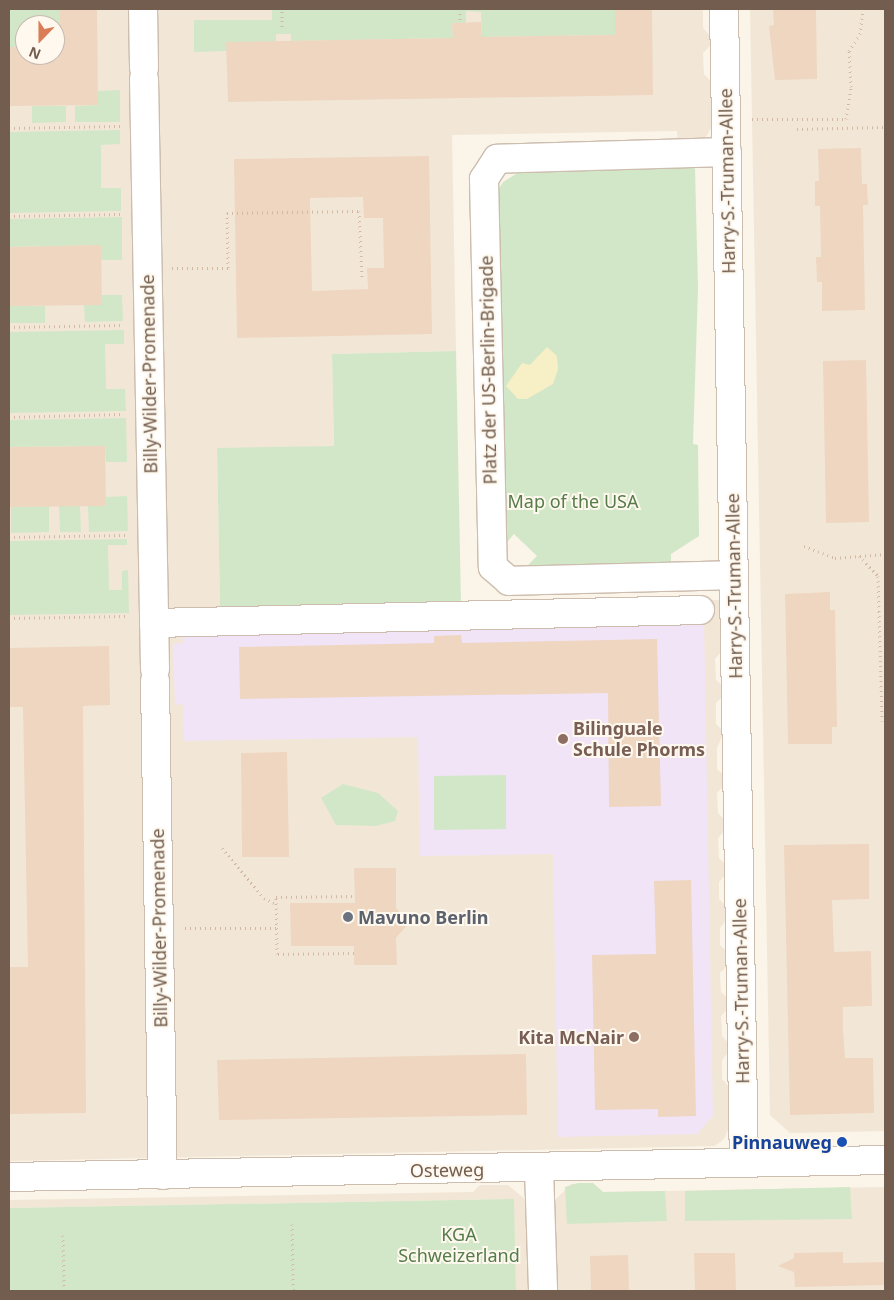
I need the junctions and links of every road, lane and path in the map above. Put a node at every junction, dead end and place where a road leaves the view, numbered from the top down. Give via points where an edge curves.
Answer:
1 (143, 9) edge
2 (282, 9) edge
3 (460, 9) edge
4 (724, 9) edge
5 (863, 9) edge
6 (460, 23) dead end
7 (282, 27) dead end
8 (726, 119) junction
9 (145, 126) junction
10 (885, 127) edge
11 (9, 128) edge
12 (797, 129) dead end
13 (727, 152) junction
14 (121, 214) dead end
15 (9, 216) edge
16 (148, 268) junction
17 (362, 278) dead end
18 (148, 325) junction
19 (9, 327) edge
20 (150, 414) junction
21 (9, 418) edge
22 (152, 535) junction
23 (9, 537) edge
24 (804, 546) dead end
25 (885, 554) edge
26 (859, 556) junction
27 (734, 575) junction
28 (700, 610) dead end
29 (9, 618) edge
30 (154, 620) junction
31 (882, 721) dead end
32 (222, 848) dead end
33 (354, 896) dead end
34 (276, 905) junction
35 (159, 928) junction
36 (277, 928) junction
37 (354, 953) dead end
38 (885, 1160) edge
39 (744, 1163) junction
40 (540, 1169) junction
41 (163, 1175) junction
42 (9, 1178) edge
43 (292, 1224) dead end
44 (63, 1235) dead end
45 (64, 1291) edge
46 (293, 1291) edge
47 (543, 1291) edge

1 - 9 street, Billy-Wilder-Promenade
2 - 7 path
3 - 6 path
4 - 8 street, Harry-S.-Truman-Allee
5 - 8 path via 860,34 849,51 851,87 846,119
8 - 13 street, Harry-S.-Truman-Allee
9 - 11 path
9 - 16 street, Billy-Wilder-Promenade
10 - 12 path
13 - 27 street, Harry-S.-Truman-Allee
13 - 27 street, Platz der US-Berlin-Brigade via 498,159 484,179 493,567 509,581
14 - 15 path
16 - 17 path via 228,268 227,213 359,210
16 - 18 street, Billy-Wilder-Promenade
18 - 19 path
18 - 20 street, Billy-Wilder-Promenade
20 - 21 path
20 - 22 street, Billy-Wilder-Promenade
22 - 23 path
22 - 30 street, Billy-Wilder-Promenade
24 - 26 path via 835,558
25 - 26 path
26 - 31 path via 878,576
27 - 39 street, Harry-S.-Truman-Allee
28 - 30 street
29 - 30 path
30 - 35 street, Billy-Wilder-Promenade
32 - 34 path via 264,898
33 - 34 path via 276,897
34 - 36 path
35 - 36 path
35 - 41 street, Billy-Wilder-Promenade
36 - 37 path via 277,954
38 - 39 street, Osteweg
39 - 40 street, Osteweg
40 - 41 street, Osteweg
40 - 47 street
41 - 42 street, Osteweg
43 - 46 path
44 - 45 path

